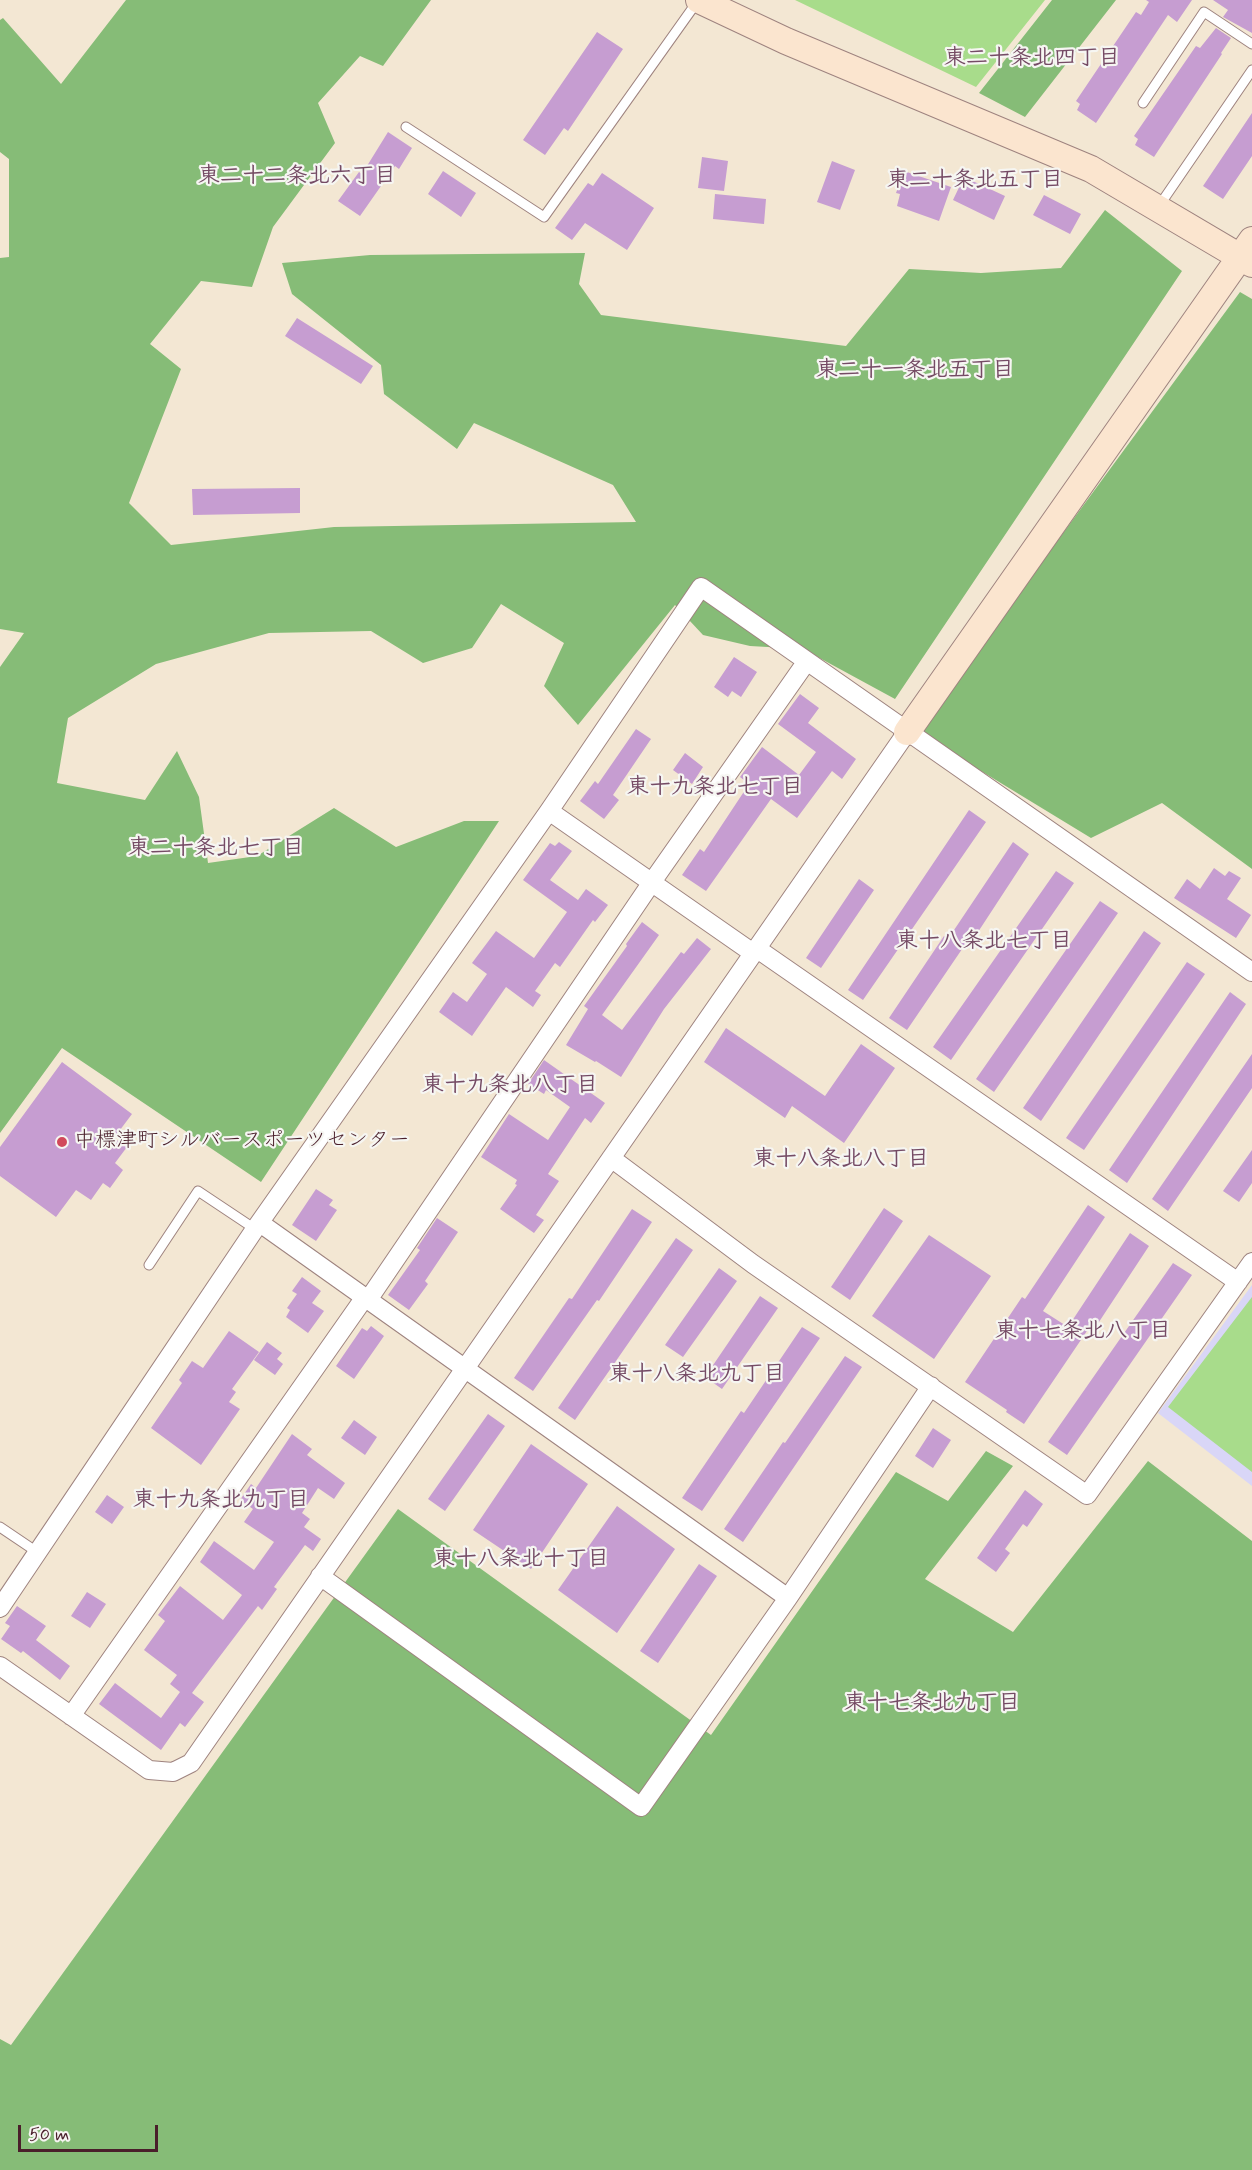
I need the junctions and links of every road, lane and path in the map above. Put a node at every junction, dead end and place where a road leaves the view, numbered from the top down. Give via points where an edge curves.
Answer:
1 (699, 0) edge
2 (1252, 45) edge
3 (1252, 70) edge
4 (1143, 103) dead end
5 (406, 127) dead end
6 (1157, 208) junction
7 (1248, 254) edge
8 (807, 661) junction
9 (907, 732) junction
10 (549, 811) junction
11 (652, 882) junction
12 (754, 950) junction
13 (1252, 972) edge
14 (610, 1158) junction
15 (258, 1226) junction
16 (1252, 1262) edge
17 (149, 1265) dead end
18 (1238, 1282) junction
19 (367, 1299) junction
20 (466, 1369) junction
21 (931, 1386) junction
22 (0, 1527) edge
23 (37, 1552) junction
24 (320, 1576) junction
25 (788, 1598) junction
26 (0, 1608) edge
27 (0, 1666) edge
28 (71, 1716) junction

1 - 5 lane via 544,217
1 - 6 street via 797,46 1091,168
2 - 4 lane via 1204,12
3 - 6 lane
6 - 7 street
7 - 9 street
8 - 9 street
8 - 10 street via 701,587
8 - 11 street
9 - 12 street
9 - 13 street
10 - 11 street
10 - 15 street
11 - 12 street
11 - 19 street
12 - 14 street
12 - 18 street
14 - 20 street
14 - 21 street
15 - 17 lane via 198,1191
15 - 19 street
15 - 23 street
16 - 18 street
18 - 21 street via 1087,1496
19 - 20 street
19 - 28 street
20 - 24 street
20 - 25 street
21 - 25 street
22 - 23 lane
23 - 26 street
24 - 25 street via 640,1807
24 - 28 street via 191,1763 173,1772 148,1770
27 - 28 street

